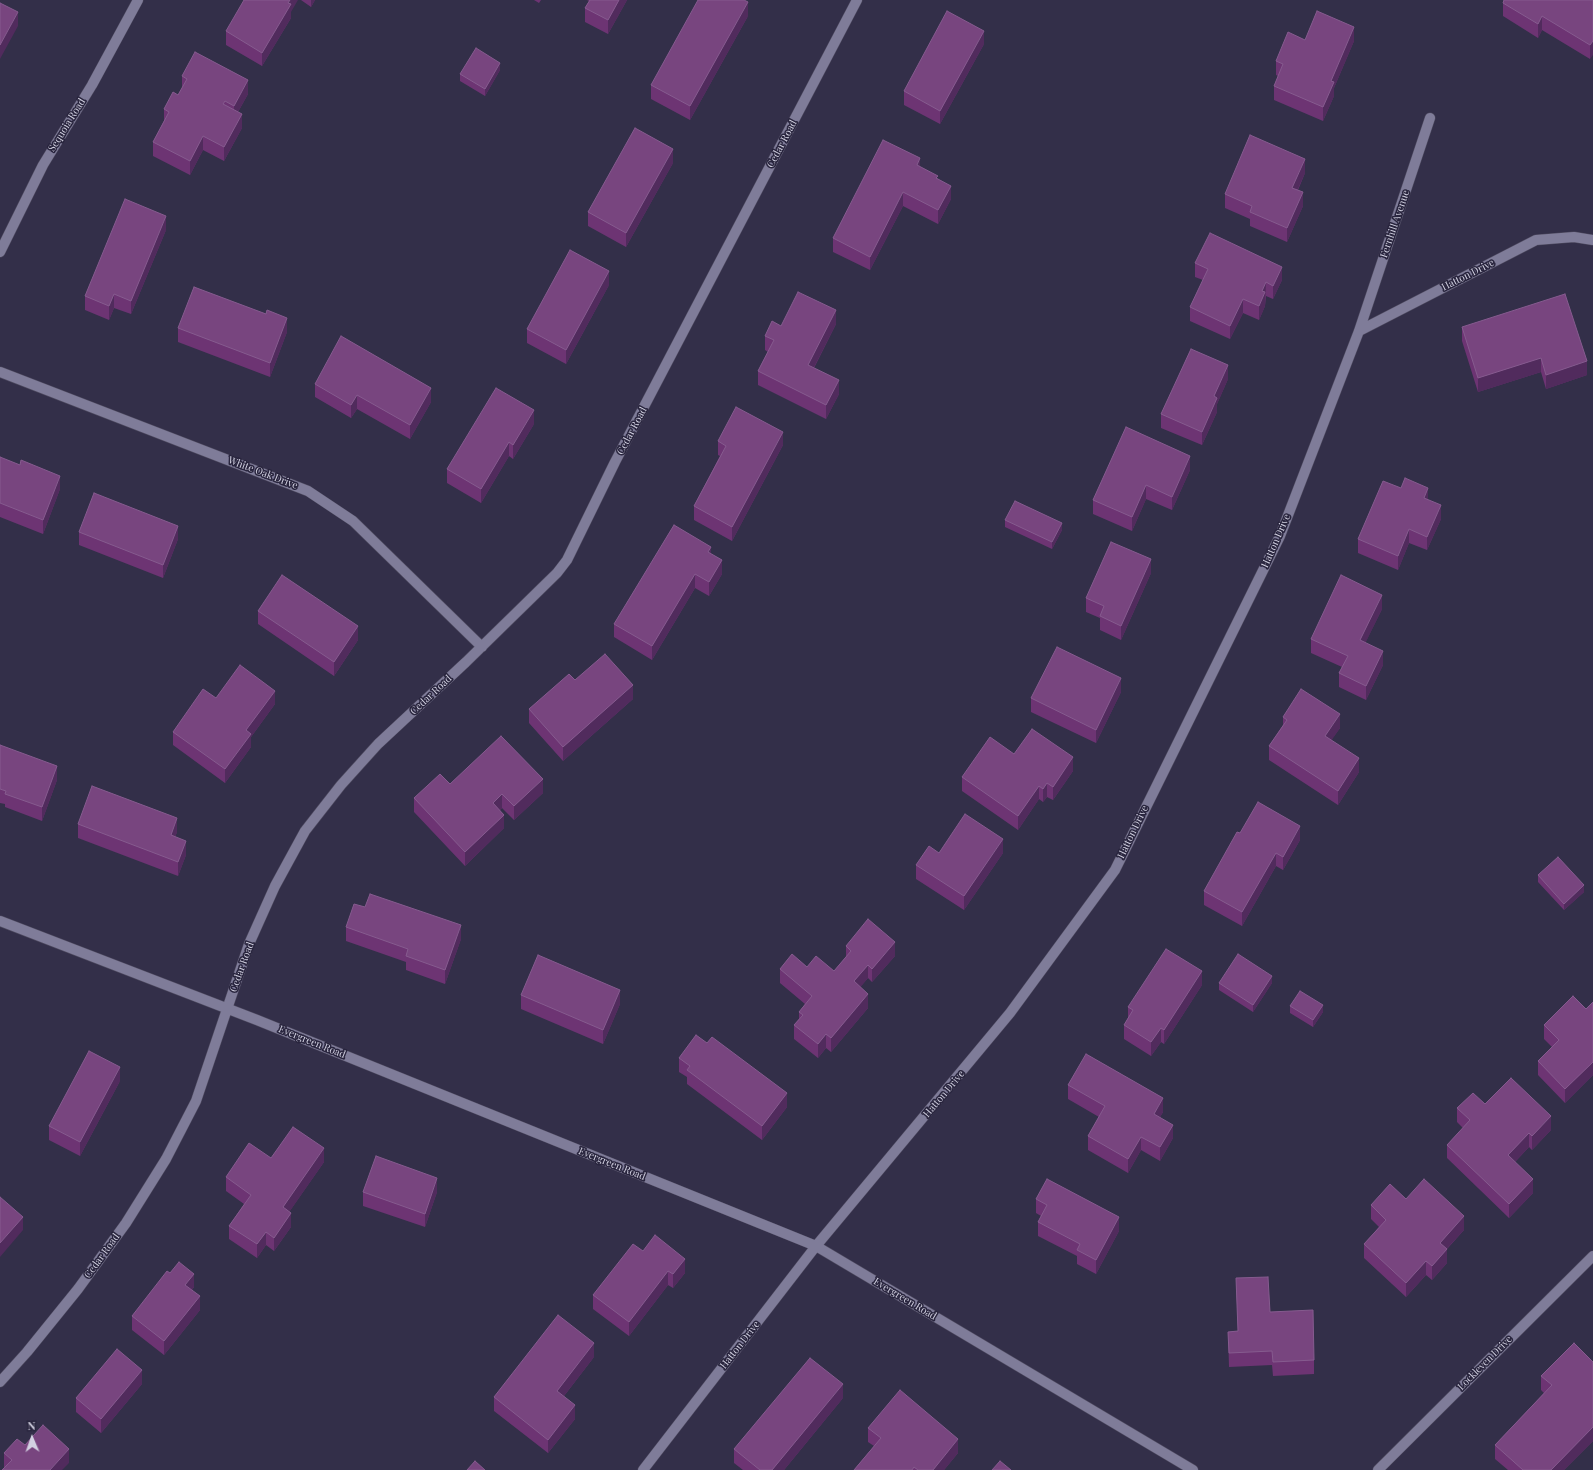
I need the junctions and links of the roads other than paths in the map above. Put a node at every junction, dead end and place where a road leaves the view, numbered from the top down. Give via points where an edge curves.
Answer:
1 (138, 0) edge
2 (857, 0) edge
3 (1430, 118) dead end
4 (1593, 240) edge
5 (0, 252) edge
6 (1359, 331) junction
7 (0, 372) edge
8 (482, 647) junction
9 (0, 921) edge
10 (227, 1008) junction
11 (816, 1246) junction
12 (1593, 1256) edge
13 (0, 1382) edge
14 (642, 1470) edge
15 (1193, 1470) edge
16 (1378, 1470) edge

1 - 5 street, Sequoia Road via 92,85 43,165
2 - 8 street, Cedar Road via 615,462 567,560
3 - 6 street, Fernhill Avenue
4 - 6 street, Hatton Drive via 1574,237 1536,240
6 - 11 street, Hatton Drive via 1280,536 1115,870 1010,1013
7 - 8 street, White Oak Drive via 308,491 353,521
8 - 10 street, Cedar Road via 378,744 305,831 275,886 249,944
9 - 10 street, Evergreen Road
10 - 11 street, Evergreen Road
10 - 13 street, Cedar Road via 196,1101 166,1159 126,1223 78,1289
11 - 14 street, Hatton Drive
11 - 15 street, Evergreen Road
12 - 16 street, Lockleven Drive

